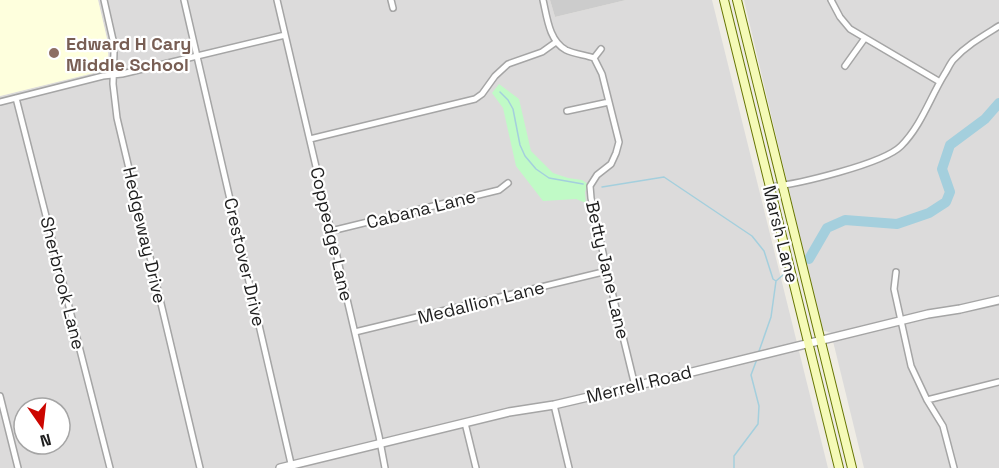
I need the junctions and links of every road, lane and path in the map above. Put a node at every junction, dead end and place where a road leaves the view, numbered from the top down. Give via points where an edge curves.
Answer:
1 (104, 0) edge
2 (184, 0) edge
3 (277, 0) edge
4 (391, 0) edge
5 (543, 0) edge
6 (724, 0) edge
7 (737, 0) edge
8 (831, 0) edge
9 (393, 8) dead end
10 (999, 26) edge
11 (285, 35) junction
12 (865, 38) junction
13 (556, 42) junction
14 (601, 50) dead end
15 (197, 56) junction
16 (594, 58) junction
17 (752, 61) junction
18 (740, 64) junction
19 (845, 66) dead end
20 (114, 75) junction
21 (940, 82) junction
22 (16, 98) junction
23 (0, 102) edge
24 (609, 102) junction
25 (567, 111) dead end
26 (310, 140) junction
27 (508, 183) dead end
28 (782, 186) junction
29 (770, 187) junction
30 (331, 231) junction
31 (607, 271) junction
32 (896, 272) dead end
33 (999, 300) edge
34 (901, 321) junction
35 (355, 332) junction
36 (819, 340) junction
37 (808, 343) junction
38 (999, 382) edge
39 (635, 386) junction
40 (0, 396) edge
41 (927, 400) junction
42 (554, 405) junction
43 (465, 423) junction
44 (380, 444) junction
45 (292, 466) edge
46 (18, 468) edge
47 (110, 468) edge
48 (200, 468) edge
49 (280, 468) edge
50 (385, 468) edge
51 (476, 468) edge
52 (569, 468) edge
53 (839, 468) edge
54 (852, 468) edge
55 (954, 468) edge

1 - 20 street, Hedgeway Drive via 113,40
2 - 15 street, Crestover Drive
3 - 11 street, Coppedge Lane
4 - 9 street
5 - 13 street
6 - 18 main road, Marsh Lane
7 - 17 main road, Marsh Lane
8 - 12 street via 850,29
10 - 21 street via 954,60
11 - 15 street
11 - 26 street, Coppedge Lane
12 - 19 street
12 - 21 street
13 - 16 street via 567,51
13 - 26 street via 542,52 508,64 475,99
14 - 16 street
15 - 20 street
15 - 45 street, Crestover Drive
16 - 24 street, Betty Jane Lane
17 - 18 main road
17 - 28 main road, Marsh Lane
18 - 29 main road, Marsh Lane
20 - 22 street
20 - 48 street, Hedgeway Drive via 117,118
21 - 28 street via 920,121 900,147 884,157
22 - 23 street
22 - 47 street, Sherbrook Lane
24 - 25 street
24 - 31 street, Betty Jane Lane via 619,142 611,164 590,186
26 - 30 street, Coppedge Lane
27 - 30 street, Cabana Lane via 499,190
28 - 29 street
28 - 36 main road, Marsh Lane
29 - 37 main road, Marsh Lane
30 - 35 street, Coppedge Lane
31 - 35 street, Medallion Lane
31 - 39 street, Betty Jane Lane
32 - 34 street via 894,289
33 - 34 street, Merrell Road
34 - 36 street, Merrell Road
34 - 41 street via 911,366
35 - 44 street, Coppedge Lane
36 - 37 street, Merrell Road
36 - 54 main road, Marsh Lane
37 - 39 street, Merrell Road
37 - 53 main road, Marsh Lane
38 - 41 street
39 - 42 street, Merrell Road
40 - 46 street
41 - 55 street via 944,426
42 - 43 street, Merrell Road
42 - 52 street
43 - 44 street, Merrell Road
43 - 51 street
44 - 45 street, Merrell Road
44 - 50 street, Coppedge Lane
45 - 49 street, Merrell Road

